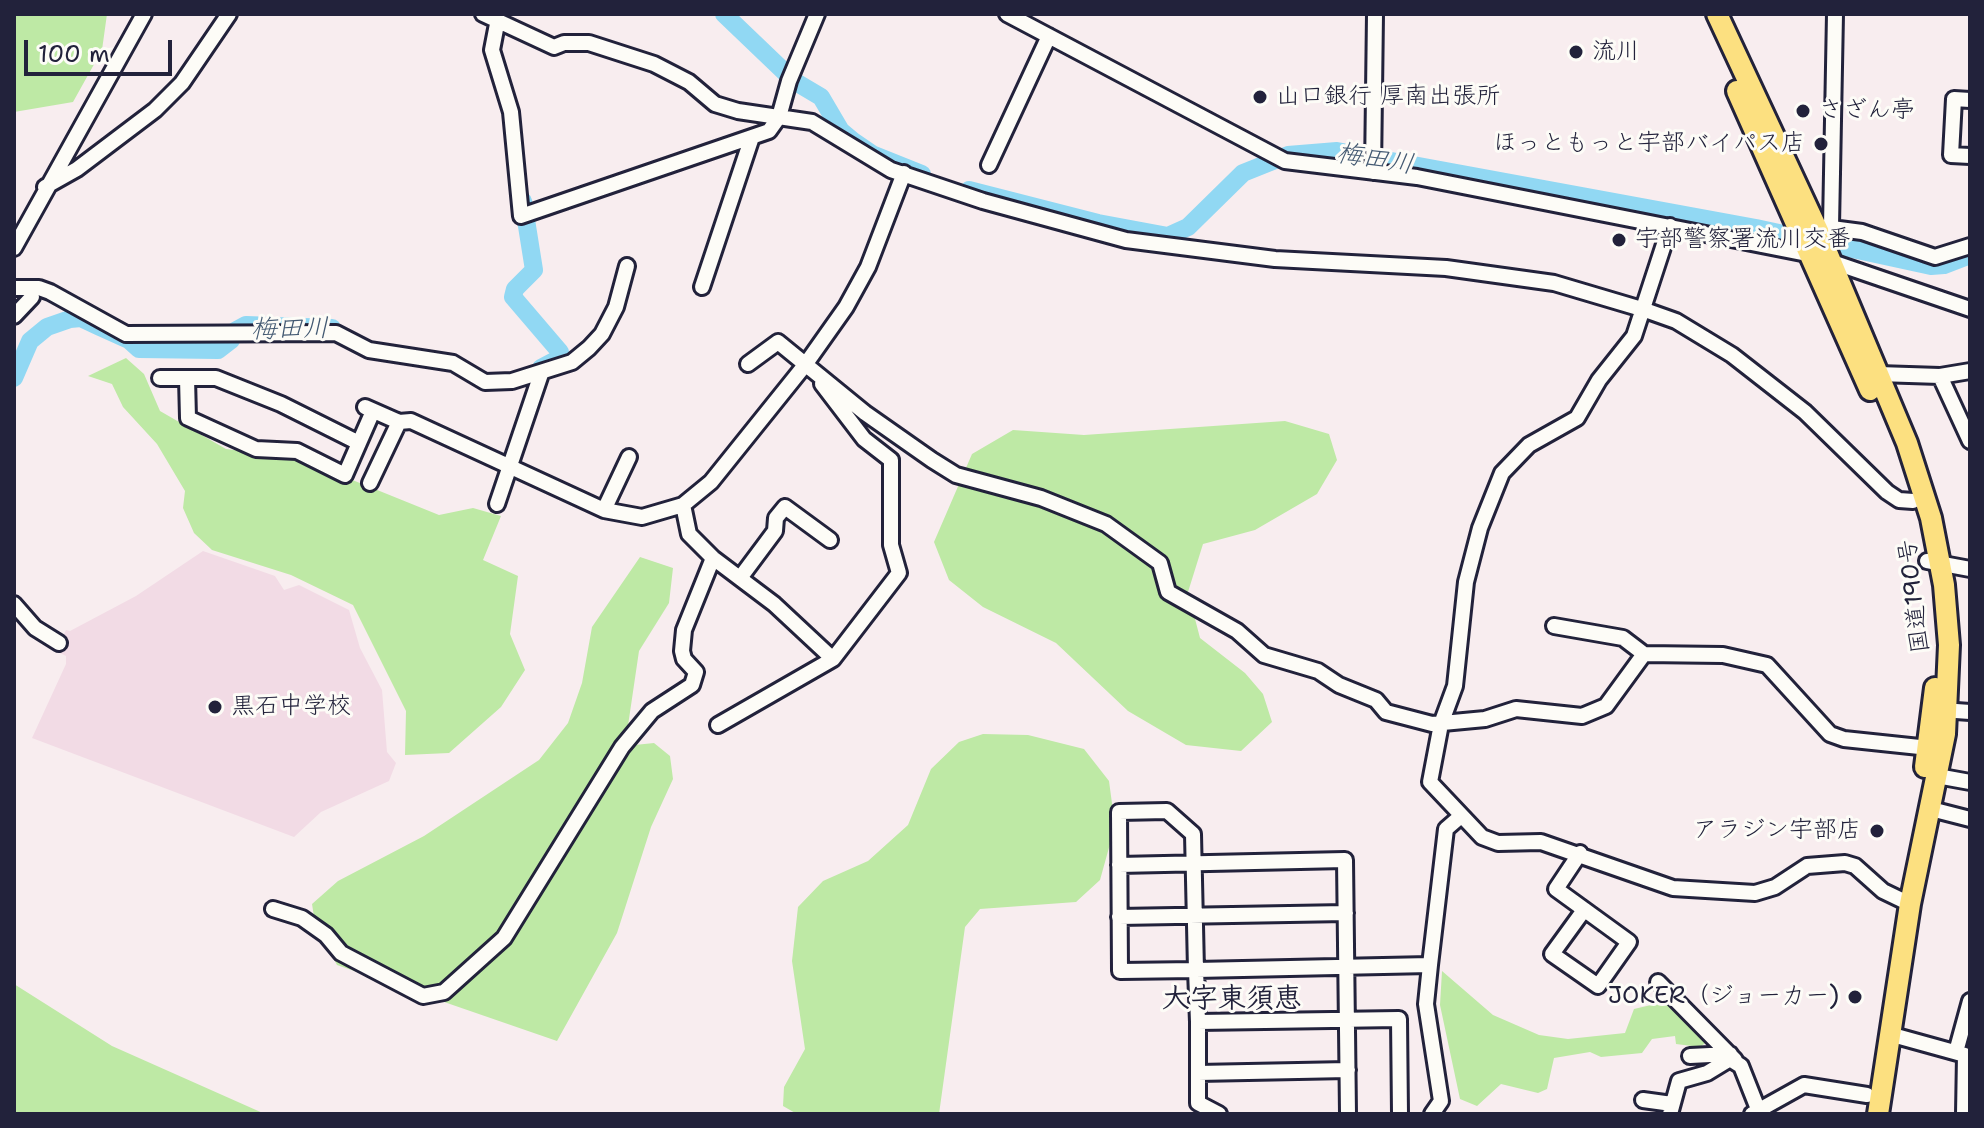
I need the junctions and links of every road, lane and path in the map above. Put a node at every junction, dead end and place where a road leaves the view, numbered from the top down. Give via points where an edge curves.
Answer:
1 (144, 14) edge
2 (483, 14) edge
3 (817, 14) edge
4 (1375, 14) edge
5 (1704, 14) edge
6 (1717, 14) edge
7 (1835, 14) edge
8 (226, 15) edge
9 (1015, 16) edge
10 (501, 25) junction
11 (1049, 36) junction
12 (1970, 100) edge
13 (779, 117) junction
14 (752, 137) junction
15 (1970, 156) edge
16 (1373, 160) junction
17 (989, 165) dead end
18 (904, 173) junction
19 (45, 188) junction
20 (20, 219) edge
21 (1670, 226) junction
22 (1816, 240) junction
23 (1970, 246) edge
24 (14, 248) edge
25 (627, 266) dead end
26 (702, 287) dead end
27 (14, 288) edge
28 (32, 297) dead end
29 (1968, 304) edge
30 (1645, 310) junction
31 (14, 316) edge
32 (748, 364) dead end
33 (805, 365) junction
34 (1970, 371) edge
35 (541, 374) junction
36 (1878, 374) junction
37 (821, 375) junction
38 (1940, 376) junction
39 (160, 378) dead end
40 (187, 378) junction
41 (399, 422) junction
42 (1968, 433) edge
43 (359, 443) junction
44 (629, 457) dead end
45 (509, 467) junction
46 (370, 483) dead end
47 (1913, 501) junction
48 (497, 504) dead end
49 (683, 505) junction
50 (604, 510) junction
51 (830, 540) dead end
52 (713, 558) junction
53 (1933, 561) junction
54 (1970, 569) edge
55 (740, 578) junction
56 (14, 604) edge
57 (1554, 626) dead end
58 (59, 643) dead end
59 (1644, 654) junction
60 (833, 659) junction
61 (1441, 724) junction
62 (718, 725) dead end
63 (1929, 748) junction
64 (1937, 776) junction
65 (1970, 782) edge
66 (1931, 809) junction
67 (1461, 816) junction
68 (1970, 819) edge
69 (1580, 853) junction
70 (1194, 862) junction
71 (1119, 865) junction
72 (1904, 902) junction
73 (273, 909) dead end
74 (1584, 910) junction
75 (1346, 913) junction
76 (1195, 916) junction
77 (1119, 917) junction
78 (1430, 965) junction
79 (1346, 967) junction
80 (1196, 970) junction
81 (1658, 982) dead end
82 (1970, 1001) edge
83 (1347, 1020) junction
84 (1198, 1022) junction
85 (1889, 1034) junction
86 (1956, 1052) junction
87 (1690, 1056) dead end
88 (1732, 1057) junction
89 (1348, 1070) junction
90 (1198, 1073) junction
91 (1643, 1100) dead end
92 (1866, 1104) edge
93 (1671, 1109) edge
94 (1966, 1109) edge
95 (1755, 1112) edge
96 (1219, 1114) edge
97 (1348, 1114) edge
98 (1400, 1114) edge
99 (1432, 1114) edge
100 (1878, 1114) edge

1 - 19 street
2 - 10 street
3 - 13 street
4 - 16 street
5 - 22 highway, 国道190号
6 - 22 highway, 国道190号
7 - 22 street
8 - 19 street via 182,83 155,110
9 - 11 street
10 - 13 street via 554,47 589,43 626,54 689,82 715,104
10 - 14 street via 492,50 511,112 525,215
11 - 16 street via 1285,161
11 - 17 street
12 - 15 street via 1954,99 1951,155
13 - 14 street via 769,131
13 - 18 street via 812,122 872,161
14 - 26 street
16 - 21 street via 1417,177
18 - 30 street via 1126,240 1275,259 1446,268 1554,283
18 - 33 street via 868,267
19 - 20 street
20 - 24 street
21 - 22 street
21 - 30 street
22 - 23 street via 1935,257
22 - 29 street
22 - 36 highway, 国道190号
22 - 47 highway, 国道190号
25 - 35 street via 602,334 572,362
27 - 35 street via 50,292 126,334 336,333 380,354 453,363 485,382
28 - 31 street
30 - 47 street via 1676,321 1732,355 1805,412 1887,492
30 - 61 street via 1634,336 1577,418 1529,445 1502,473 1466,582 1455,686
32 - 33 street via 778,342
33 - 37 street
33 - 49 street via 711,482
34 - 38 street
35 - 45 street
36 - 38 street
36 - 53 highway, 国道190号 via 1922,484
37 - 60 street via 864,439 891,460 891,545 899,573
37 - 61 street via 865,413 956,475 1041,498 1106,524 1160,563 1168,592 1237,631 1264,655 1318,671 1376,700 1386,712
38 - 42 street
39 - 40 street
40 - 43 street via 216,378
40 - 43 street via 188,418 256,449 297,451 345,475
41 - 43 street via 369,409
41 - 45 street via 411,421
41 - 46 street
44 - 50 street
45 - 48 street
45 - 50 street
47 - 53 highway, 国道190号
49 - 50 street via 642,517
49 - 52 street via 689,534
51 - 55 street via 785,507 776,518 775,531
52 - 55 street
52 - 73 street via 684,630 684,659 696,672 692,685 652,711 622,747 504,938 444,992 423,996 341,953 302,918
53 - 54 street
53 - 63 highway, 国道190号
53 - 64 highway, 国道190号 via 1947,615 1949,674
55 - 60 street
56 - 58 street via 35,628
57 - 59 street via 1623,638
59 - 61 street via 1606,706 1582,716 1516,709
59 - 63 street via 1723,655 1767,665 1830,734
60 - 62 street
61 - 67 street via 1430,782
63 - 72 highway, 国道190号
64 - 65 street
64 - 66 highway, 国道190号
66 - 68 street
66 - 72 highway, 国道190号
67 - 69 street via 1482,837 1498,843 1541,842
67 - 78 street via 1446,829
69 - 72 street via 1673,888 1738,893 1764,892 1807,866 1845,863
69 - 74 street via 1556,889
70 - 71 street
70 - 71 street via 1193,834 1167,811 1119,812
70 - 75 street via 1345,860
70 - 76 street
71 - 77 street
72 - 85 highway, 国道190号
72 - 92 highway, 国道190号
74 - 74 street via 1629,942 1598,986 1552,954
75 - 76 street
75 - 79 street
76 - 77 street
76 - 80 street
77 - 80 street via 1120,971
78 - 79 street
78 - 99 street via 1426,1004 1441,1101
79 - 80 street
79 - 83 street
80 - 84 street
81 - 88 street
82 - 86 street
83 - 84 street
83 - 89 street
83 - 98 street via 1399,1019
84 - 90 street
85 - 86 street
85 - 100 highway, 国道190号
86 - 94 street via 1965,1055
87 - 88 street
88 - 93 street via 1707,1073 1679,1081
88 - 95 street via 1748,1078
89 - 90 street
89 - 97 street
90 - 96 street via 1198,1103
91 - 93 street
92 - 95 street via 1804,1085

